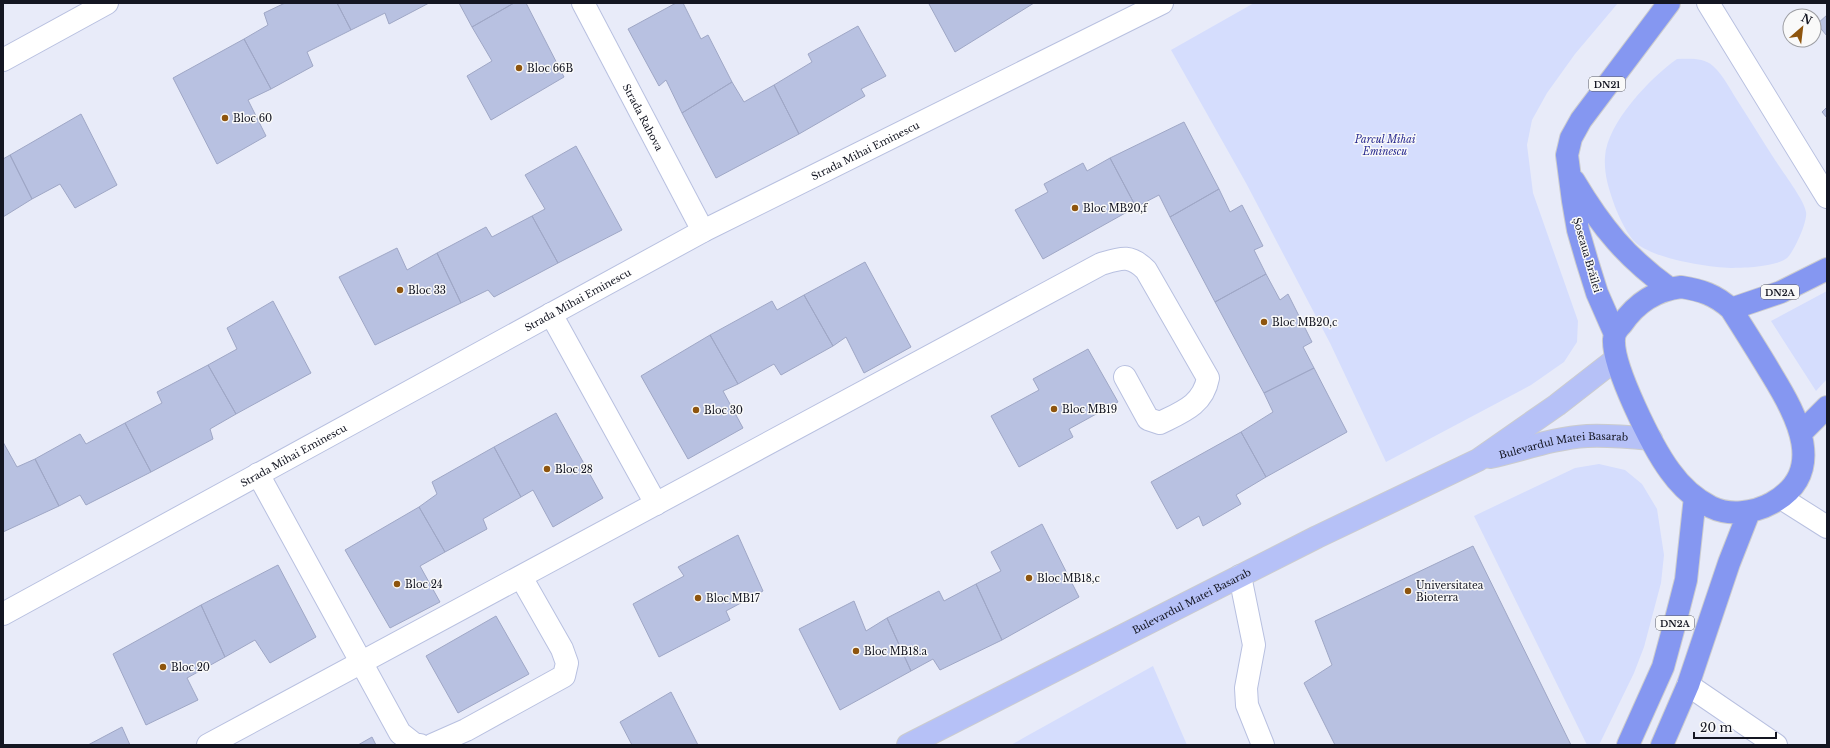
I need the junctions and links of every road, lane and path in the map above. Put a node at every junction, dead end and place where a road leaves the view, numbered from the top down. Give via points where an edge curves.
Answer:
1 (107, 3) edge
2 (583, 3) edge
3 (1162, 3) edge
4 (1668, 3) edge
5 (1708, 3) edge
6 (3, 60) edge
7 (1570, 173) junction
8 (1826, 195) edge
9 (703, 231) junction
10 (1827, 269) edge
11 (1670, 289) junction
12 (1731, 309) junction
13 (551, 314) junction
14 (1615, 334) junction
15 (1616, 359) junction
16 (1125, 377) dead end
17 (1827, 407) edge
18 (1801, 433) junction
19 (1651, 439) junction
20 (1478, 460) junction
21 (258, 474) junction
22 (1695, 497) junction
23 (1781, 498) junction
24 (656, 504) junction
25 (1748, 512) junction
26 (1827, 527) edge
27 (521, 576) junction
28 (1240, 576) junction
29 (3, 614) edge
30 (362, 664) junction
31 (1688, 685) junction
32 (208, 745) edge
33 (420, 745) edge
34 (432, 745) edge
35 (908, 745) edge
36 (1263, 745) edge
37 (1628, 745) edge
38 (1662, 745) edge
39 (1776, 745) edge

1 - 6 street
2 - 9 street, Strada Rahova
3 - 9 street, Strada Mihai Eminescu
4 - 7 highway, Șoseaua Brăilei / DN21 via 1576,129 1567,156
5 - 8 street
7 - 11 highway, Șoseaua Brăilei / DN21 via 1590,208 1609,234 1630,257
7 - 14 highway, Șoseaua Brăilei / DN21 via 1578,230 1597,293
9 - 13 street, Strada Mihai Eminescu
10 - 12 highway, DN2A via 1781,292
11 - 12 highway via 1681,287 1699,290
11 - 14 highway via 1657,293 1640,304 1623,321
12 - 18 highway via 1788,402
13 - 21 street, Strada Mihai Eminescu
13 - 24 street
14 - 15 highway
15 - 19 highway
15 - 20 main road, Bulevardul Matei Basarab via 1557,405
16 - 24 street via 1148,419 1160,423 1199,400 1206,390 1208,378 1146,270 1137,262 1122,258 1101,264
17 - 18 highway
18 - 23 highway via 1803,455 1800,473 1793,487
19 - 20 main road, Bulevardul Matei Basarab via 1585,436
19 - 22 highway via 1670,471
20 - 28 main road, Bulevardul Matei Basarab
21 - 29 street, Strada Mihai Eminescu
21 - 30 street
22 - 25 highway via 1711,507 1733,512
22 - 37 highway, DN2A via 1686,580 1676,619 1662,667
23 - 25 highway
23 - 26 street
24 - 27 street
25 - 31 highway, DN2A
27 - 30 street
27 - 34 street via 562,650 567,663 564,676 466,730
28 - 35 main road, Bulevardul Matei Basarab
28 - 36 street via 1254,645 1246,688 1247,705
30 - 32 street
30 - 33 street via 400,733 414,744
31 - 38 highway, DN2A
31 - 39 street

